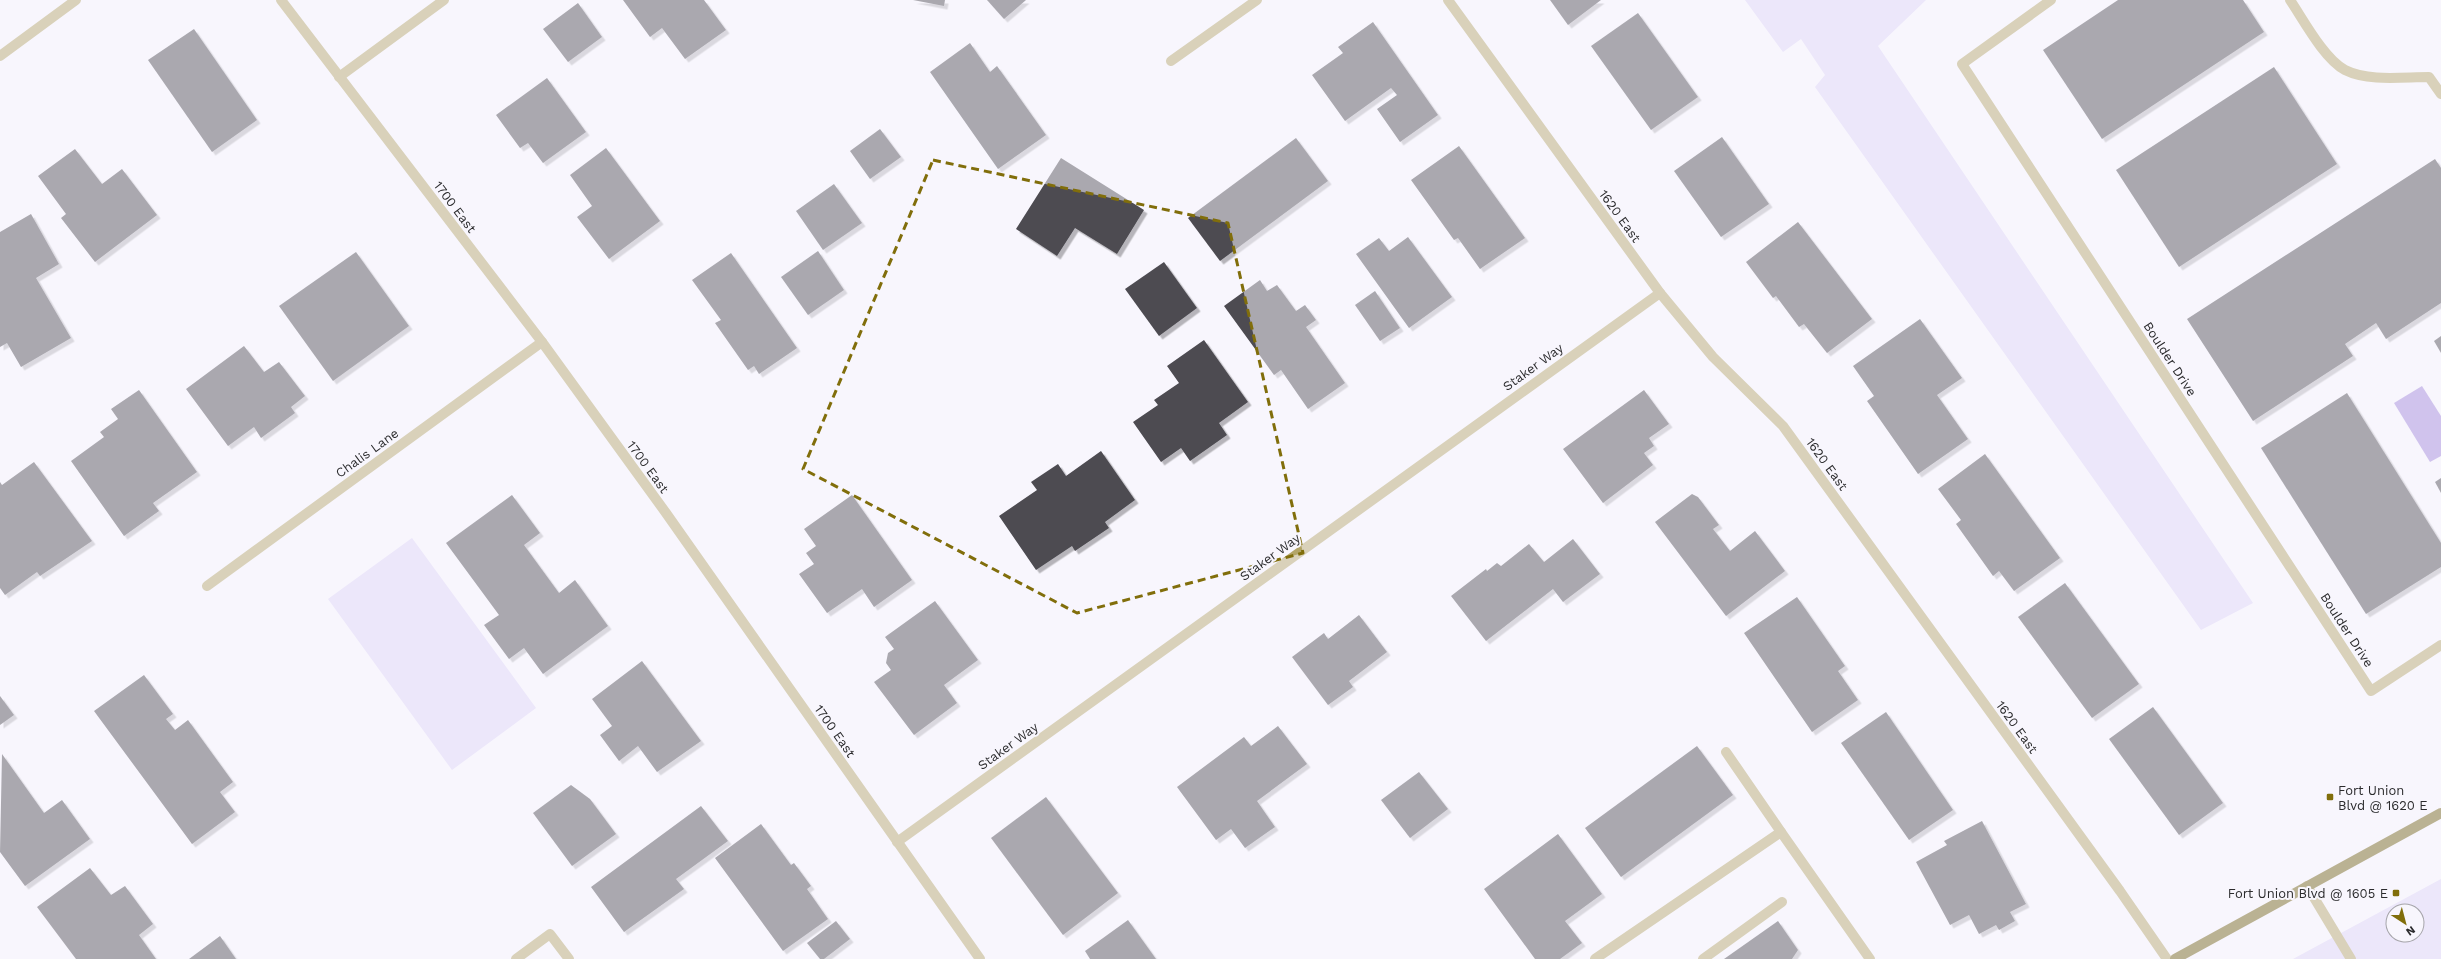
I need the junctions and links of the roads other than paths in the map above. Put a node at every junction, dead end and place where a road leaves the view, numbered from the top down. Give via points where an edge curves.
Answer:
1 (76, 0) edge
2 (281, 0) edge
3 (444, 0) edge
4 (1257, 0) edge
5 (1448, 0) edge
6 (2051, 0) edge
7 (2290, 0) edge
8 (0, 56) edge
9 (1171, 61) dead end
10 (339, 77) junction
11 (2441, 94) edge
12 (1660, 293) junction
13 (542, 342) junction
14 (207, 586) dead end
15 (2441, 646) edge
16 (1726, 752) dead end
17 (2441, 812) edge
18 (1782, 832) junction
19 (897, 842) junction
20 (2307, 886) junction
21 (1782, 902) dead end
22 (976, 958) edge
23 (516, 959) edge
24 (569, 959) edge
25 (1595, 959) edge
26 (1704, 959) edge
27 (1870, 959) edge
28 (2167, 959) edge
29 (2175, 959) edge
30 (2351, 959) edge

1 - 8 street
2 - 10 street, 1700 East
3 - 10 street
4 - 9 street
5 - 12 street, 1620 East
6 - 15 street, Boulder Drive via 1962,64 2371,691
7 - 11 street via 2329,56 2344,69 2363,76 2429,77
10 - 13 street, 1700 East
12 - 19 street, Staker Way
12 - 28 street, 1620 East via 1713,357 1783,426 2120,890
13 - 14 street, Chalis Lane
13 - 19 street, 1700 East via 676,526
16 - 18 street
17 - 20 main road
18 - 25 street
18 - 27 street
19 - 22 street, 1700 East
20 - 29 main road
20 - 30 street
21 - 26 street
23 - 24 street via 550,934

